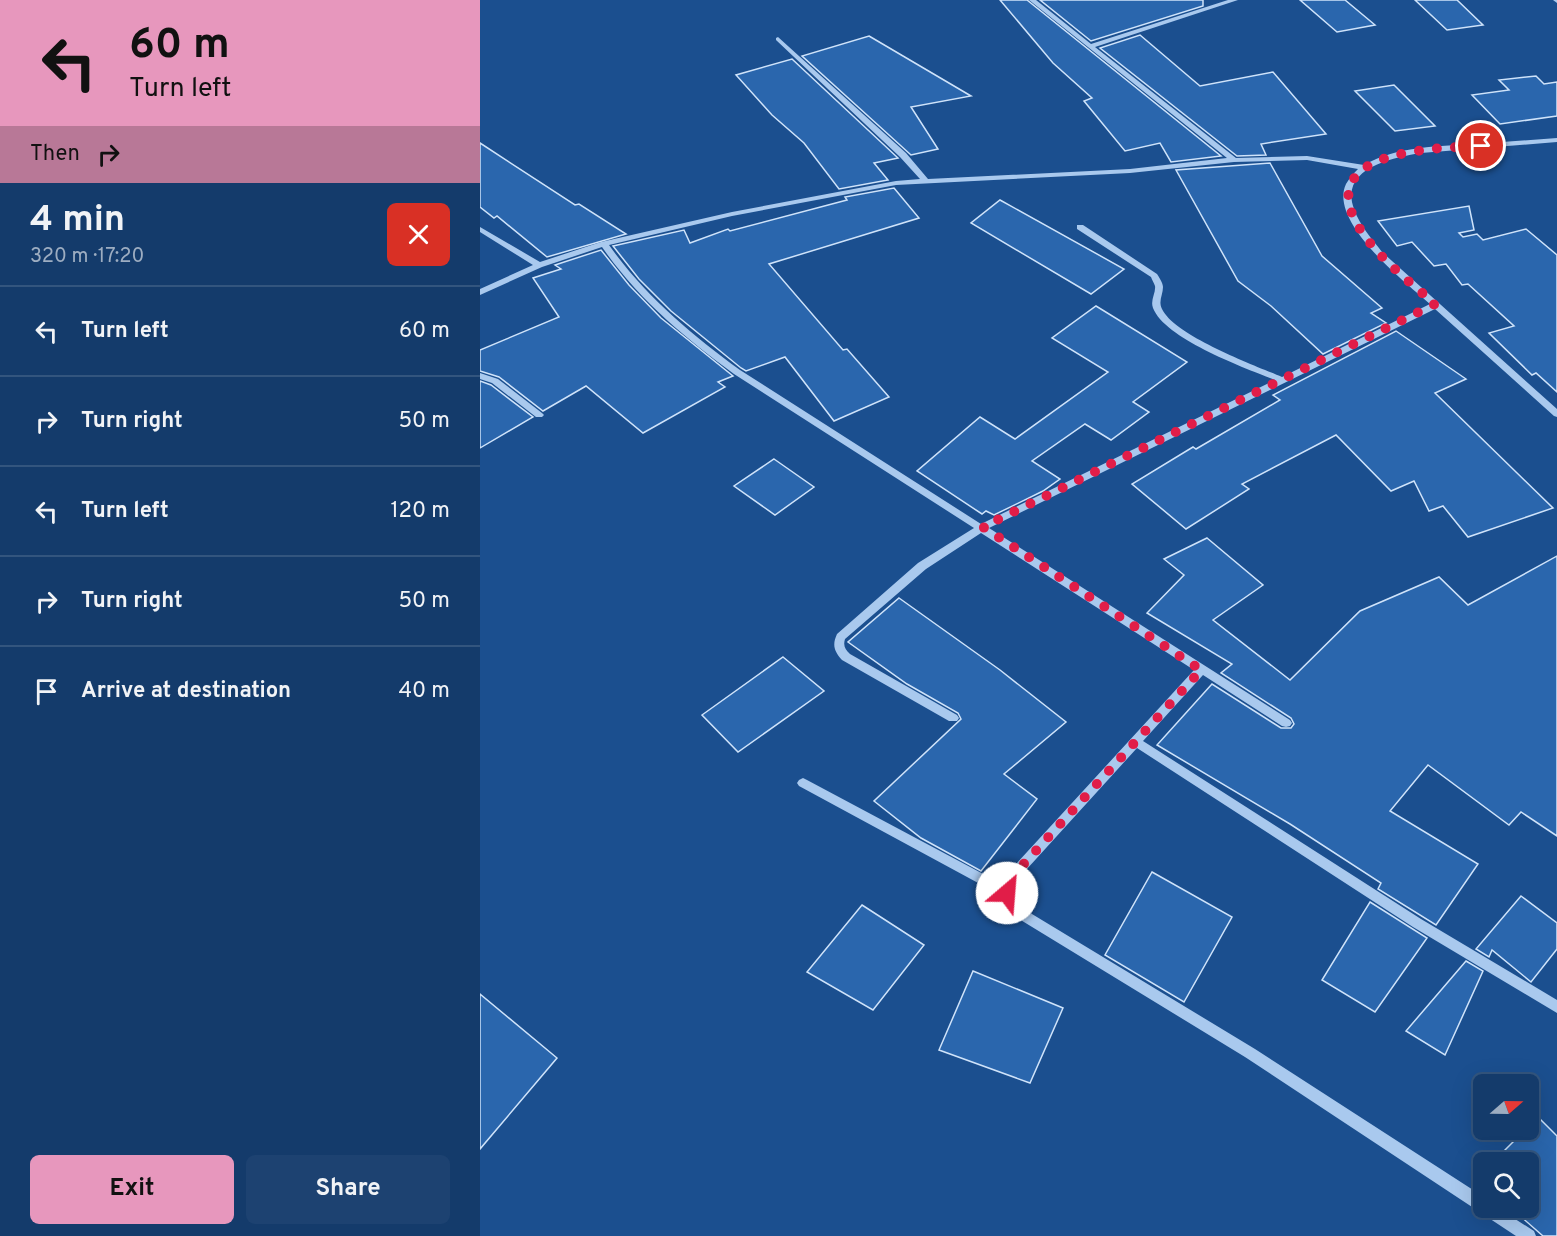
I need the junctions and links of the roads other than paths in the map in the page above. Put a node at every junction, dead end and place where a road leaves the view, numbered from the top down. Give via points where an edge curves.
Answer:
1 (1032, 0) edge
2 (1235, 0) edge
3 (778, 39) dead end
4 (1091, 46) junction
5 (1557, 140) edge
6 (1234, 160) junction
7 (1365, 168) junction
8 (925, 180) junction
9 (1080, 227) dead end
10 (480, 229) edge
11 (604, 244) junction
12 (539, 265) junction
13 (480, 292) edge
14 (1435, 304) junction
15 (480, 376) edge
16 (1280, 379) junction
17 (1557, 414) edge
18 (540, 415) dead end
19 (983, 527) junction
20 (1201, 670) junction
21 (953, 718) dead end
22 (1286, 723) dead end
23 (1136, 741) junction
24 (803, 783) dead end
25 (1007, 893) junction
26 (1557, 1007) edge
27 (1473, 1199) edge
28 (1502, 1218) edge
29 (1529, 1236) edge

1 - 4 street
2 - 4 street
3 - 8 street
4 - 6 street
5 - 7 street via 1409,152 1379,159
6 - 7 street via 1307,158
6 - 8 street via 1130,171
7 - 14 street via 1350,185 1348,201 1353,216 1379,254
8 - 11 street via 701,220
9 - 16 street via 1154,276 1159,286 1157,309 1163,319 1203,345
10 - 12 street
11 - 12 street
11 - 19 street via 639,291 692,339 763,390
12 - 13 street
14 - 16 street
14 - 17 street
15 - 18 street via 495,381
16 - 19 street
19 - 20 street
19 - 21 street via 905,579 839,643 846,657
20 - 22 street
20 - 23 street
23 - 25 street via 1010,879
23 - 26 street via 1417,923
24 - 25 street
25 - 27 street via 1023,915 1250,1053
28 - 29 street

